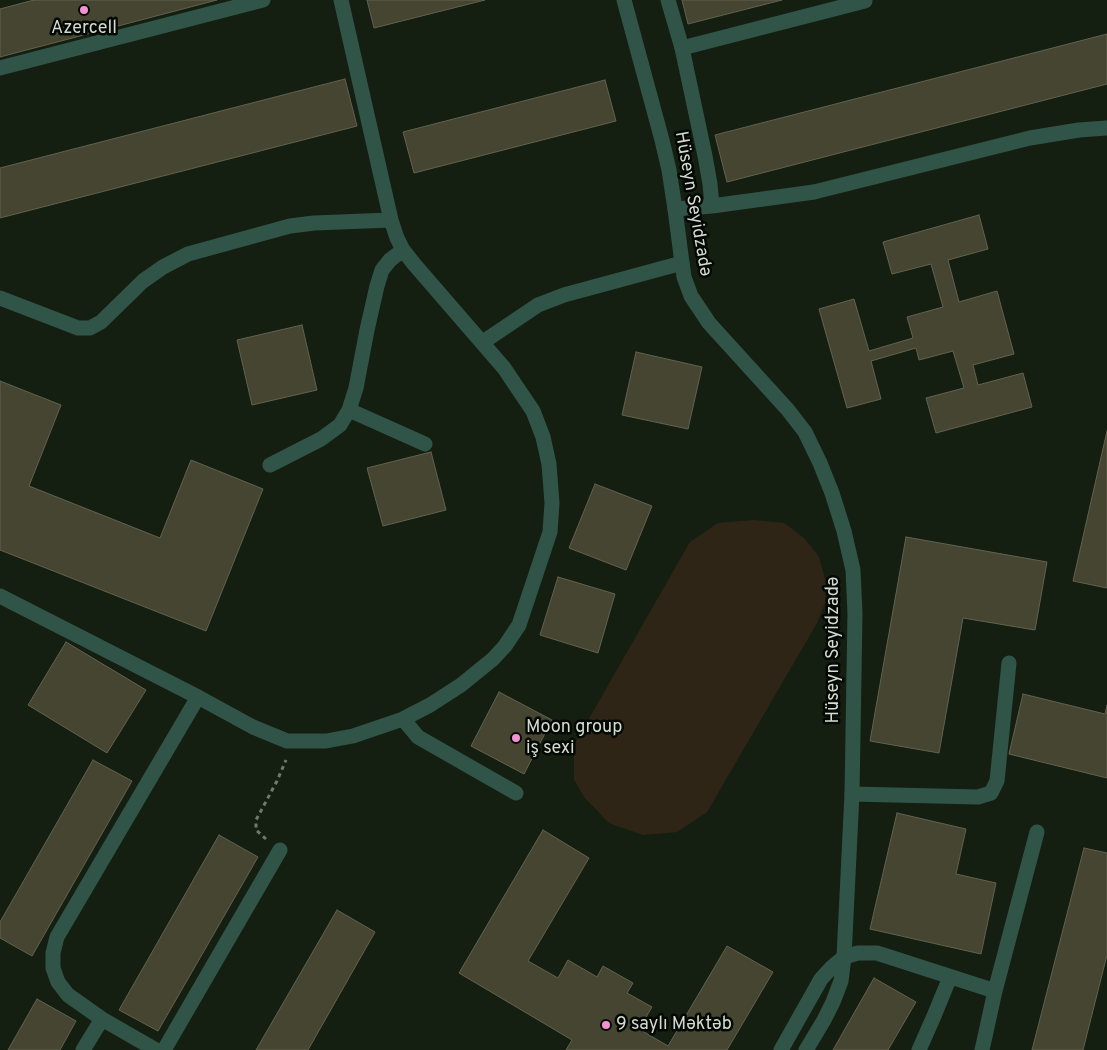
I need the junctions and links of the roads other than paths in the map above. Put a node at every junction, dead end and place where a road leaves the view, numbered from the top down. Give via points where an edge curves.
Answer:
1 (263, 0) edge
2 (341, 0) edge
3 (624, 0) edge
4 (668, 0) edge
5 (865, 2) dead end
6 (682, 48) junction
7 (0, 68) edge
8 (1107, 128) edge
9 (712, 206) junction
10 (675, 208) junction
11 (391, 220) junction
12 (403, 250) junction
13 (682, 263) junction
14 (0, 298) edge
15 (483, 342) junction
16 (349, 410) junction
17 (425, 444) dead end
18 (270, 465) dead end
19 (0, 596) edge
20 (1009, 663) dead end
21 (198, 697) junction
22 (403, 719) junction
23 (516, 793) dead end
24 (852, 794) junction
25 (1037, 832) dead end
26 (280, 850) road end
27 (844, 957) junction
28 (950, 977) junction
29 (995, 991) junction
30 (102, 1019) junction
31 (83, 1050) edge
32 (156, 1050) edge
33 (164, 1050) edge
34 (781, 1050) edge
35 (806, 1050) edge
36 (918, 1050) edge
37 (982, 1050) edge

1 - 7 street
2 - 11 street
3 - 10 street, Hüseyn Seyidzadə via 662,140
4 - 6 street
5 - 6 street
6 - 9 street
8 - 9 street via 1030,138 814,192
9 - 10 street
10 - 13 street, Hüseyn Seyidzadə
11 - 12 street
11 - 14 street via 290,226 188,254 143,281 101,322 90,328 78,328
12 - 15 street
12 - 16 street via 382,270
13 - 15 street via 538,305
13 - 24 street, Hüseyn Seyidzadə via 691,296 710,323 804,432 832,493 853,570 856,613
15 - 22 street via 519,388 543,437 552,503 550,532 519,625 505,646 461,685
16 - 17 street
16 - 18 street via 340,425 321,439
19 - 21 street
20 - 24 street via 997,781 991,793 978,797
21 - 22 street via 287,741 353,736
21 - 30 street via 57,938 53,961 58,982 68,994
22 - 23 street via 418,737
24 - 27 street, Hüseyn Seyidzadə
25 - 29 street
26 - 33 street
27 - 28 street via 877,953
27 - 34 street via 821,979
27 - 35 street, Hüseyn Seyidzadə via 842,981
28 - 29 street
28 - 36 street
29 - 37 street
30 - 31 street
30 - 32 street

